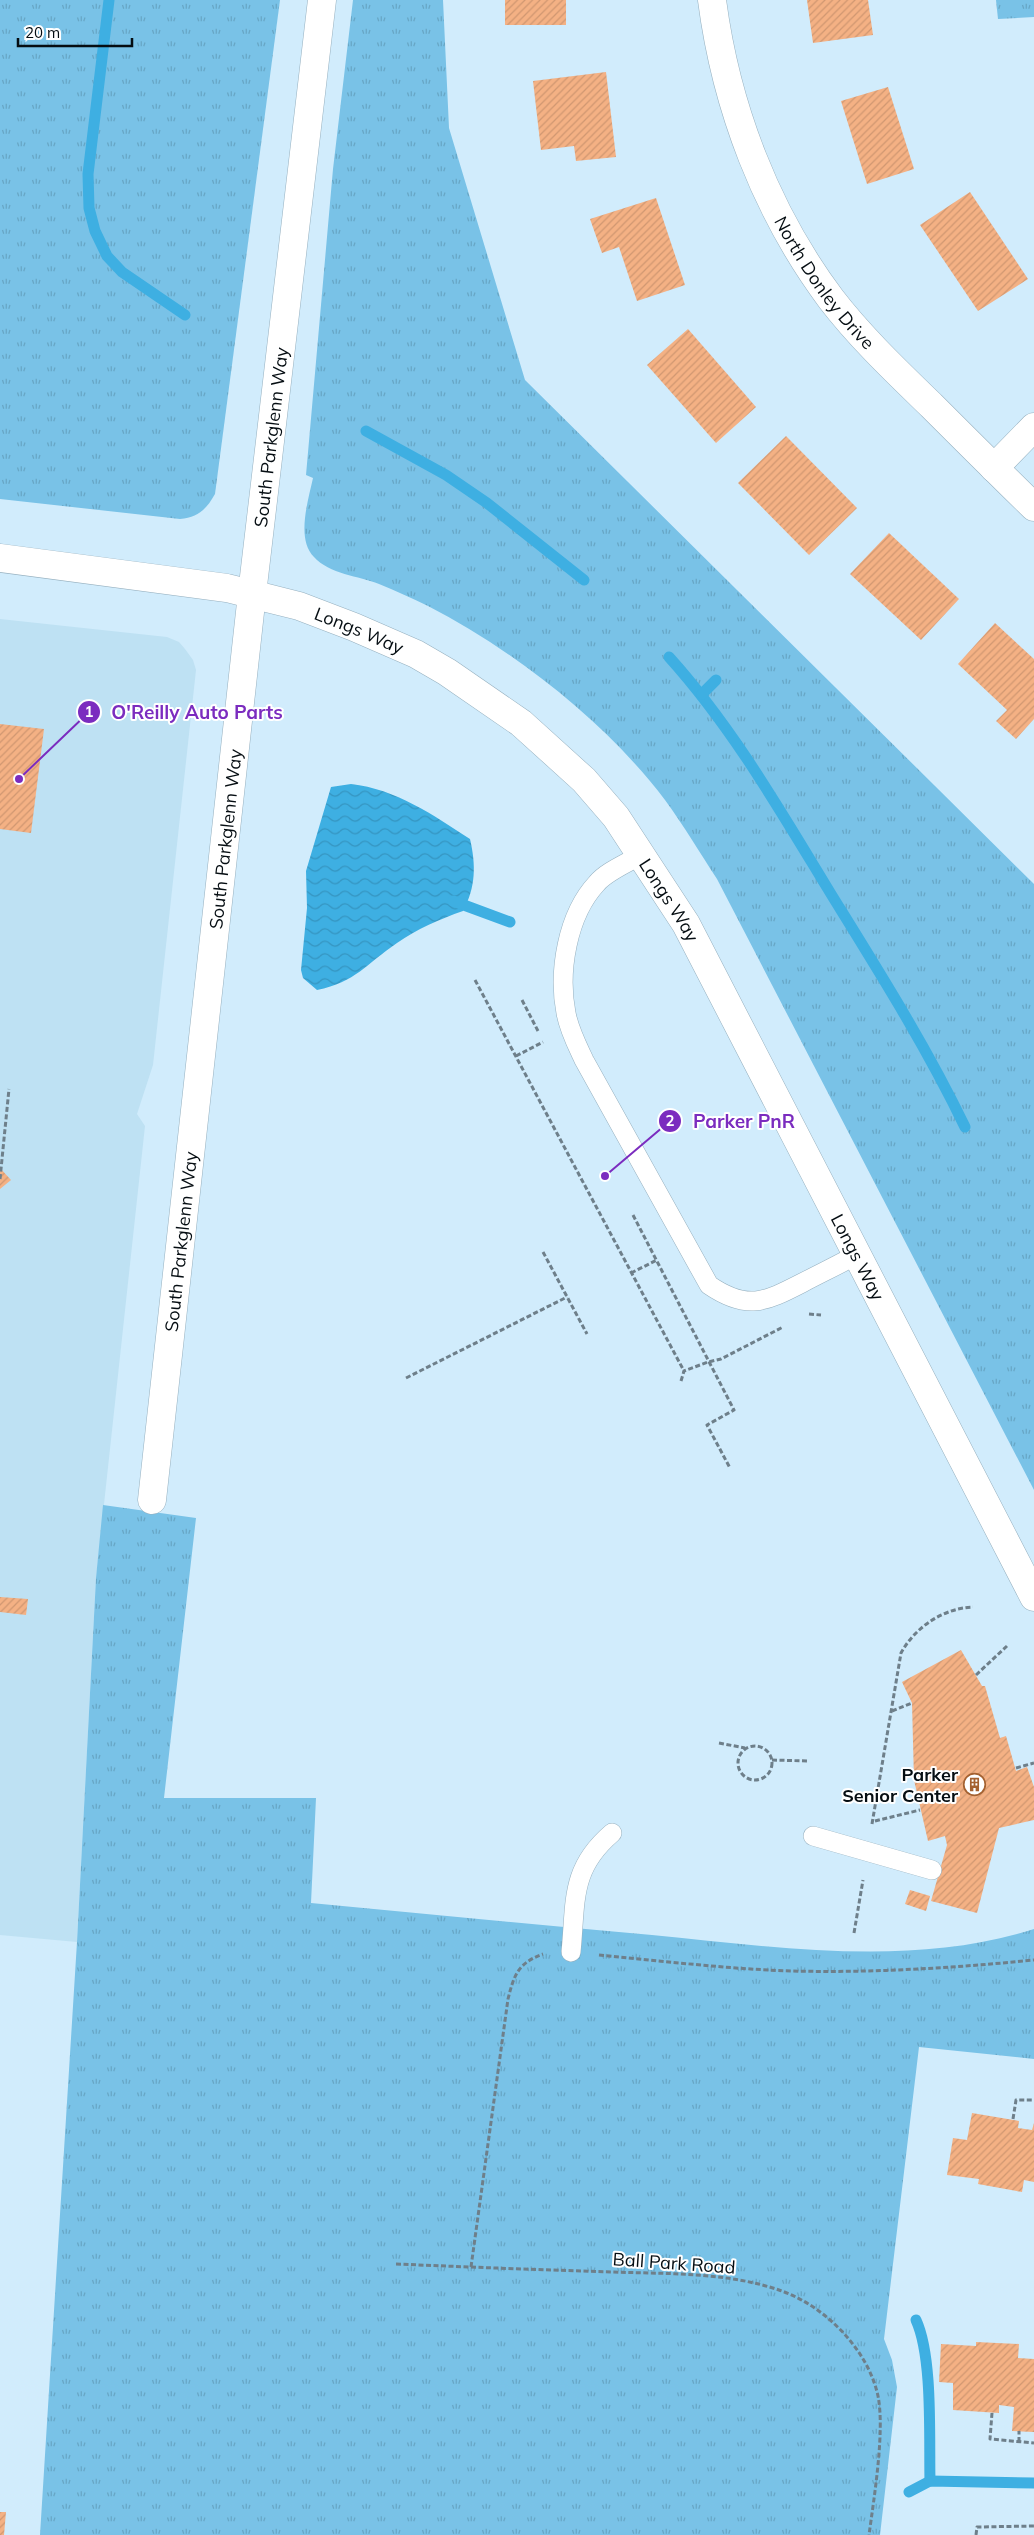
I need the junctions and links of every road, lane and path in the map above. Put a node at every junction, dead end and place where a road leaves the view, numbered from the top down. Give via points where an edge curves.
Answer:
1 (322, 0) edge
2 (712, 0) edge
3 (1034, 427) edge
4 (994, 468) junction
5 (1034, 507) edge
6 (0, 558) edge
7 (252, 594) junction
8 (642, 854) junction
9 (474, 980) dead end
10 (522, 1000) dead end
11 (543, 1042) junction
12 (548, 1050) dead end
13 (516, 1056) junction
14 (10, 1089) dead end
15 (0, 1179) edge
16 (630, 1208) dead end
17 (543, 1252) dead end
18 (858, 1254) junction
19 (657, 1260) junction
20 (631, 1272) junction
21 (567, 1297) junction
22 (821, 1315) dead end
23 (803, 1316) dead end
24 (787, 1325) dead end
25 (588, 1334) dead end
26 (708, 1362) junction
27 (684, 1372) junction
28 (406, 1378) dead end
29 (682, 1381) dead end
30 (730, 1468) dead end
31 (152, 1500) dead end
32 (1034, 1597) edge
33 (973, 1607) dead end
34 (1007, 1646) dead end
35 (976, 1675) dead end
36 (912, 1703) dead end
37 (891, 1711) junction
38 (719, 1743) dead end
39 (745, 1748) junction
40 (772, 1760) junction
41 (808, 1761) dead end
42 (1034, 1763) edge
43 (1016, 1768) dead end
44 (920, 1810) dead end
45 (873, 1822) junction
46 (612, 1833) dead end
47 (813, 1836) dead end
48 (868, 1852) junction
49 (932, 1870) dead end
50 (854, 1933) dead end
51 (571, 1952) junction
52 (1034, 1960) edge
53 (1034, 2100) edge
54 (1013, 2120) dead end
55 (396, 2264) dead end
56 (471, 2267) junction
57 (992, 2413) dead end
58 (1019, 2431) dead end
59 (1019, 2442) junction
60 (1034, 2443) edge
61 (1034, 2526) edge
62 (869, 2535) edge
63 (976, 2535) edge

1 - 7 street, South Parkglenn Way
2 - 4 street, North Donley Drive via 727,83 744,134 775,207 801,254 832,299 864,337
3 - 4 street
4 - 5 street, North Donley Drive
6 - 7 street, Longs Way
7 - 8 street, Longs Way via 299,606 354,626 447,672 521,724 560,757 600,797
7 - 31 street, South Parkglenn Way
8 - 18 street, Longs Way via 686,924
8 - 18 lane via 598,881 576,916 565,963 564,996 571,1030 584,1060 709,1284 724,1295 744,1300 770,1299
9 - 13 path
10 - 11 path
11 - 12 path
11 - 13 path
13 - 20 path
14 - 15 path
16 - 19 path
17 - 21 path
18 - 32 street, Longs Way
19 - 20 path
19 - 26 path
20 - 27 path
21 - 25 path
21 - 28 path
22 - 23 path
24 - 26 path via 721,1360
26 - 27 path
26 - 30 path via 734,1410 707,1425
27 - 29 path
33 - 37 path via 960,1608 938,1617 905,1645
34 - 35 path
36 - 37 path
37 - 45 path
38 - 39 path
39 - 40 path via 762,1747
39 - 40 path via 738,1763 741,1773 750,1779 766,1776
40 - 41 path
42 - 43 path
44 - 45 path
45 - 48 path
46 - 51 lane via 596,1847 582,1870
47 - 48 lane
48 - 49 lane
48 - 50 path
51 - 52 path via 791,1971 944,1969
51 - 56 path via 554,1952 532,1958 523,1963 512,1983
53 - 54 path via 1016,2100
55 - 56 path, Ball Park Road
56 - 62 path, Ball Park Road via 703,2276 780,2290 813,2307 842,2331 863,2360 878,2396 879,2439
57 - 59 path via 990,2439
58 - 59 path
59 - 60 path
61 - 63 path via 977,2527

